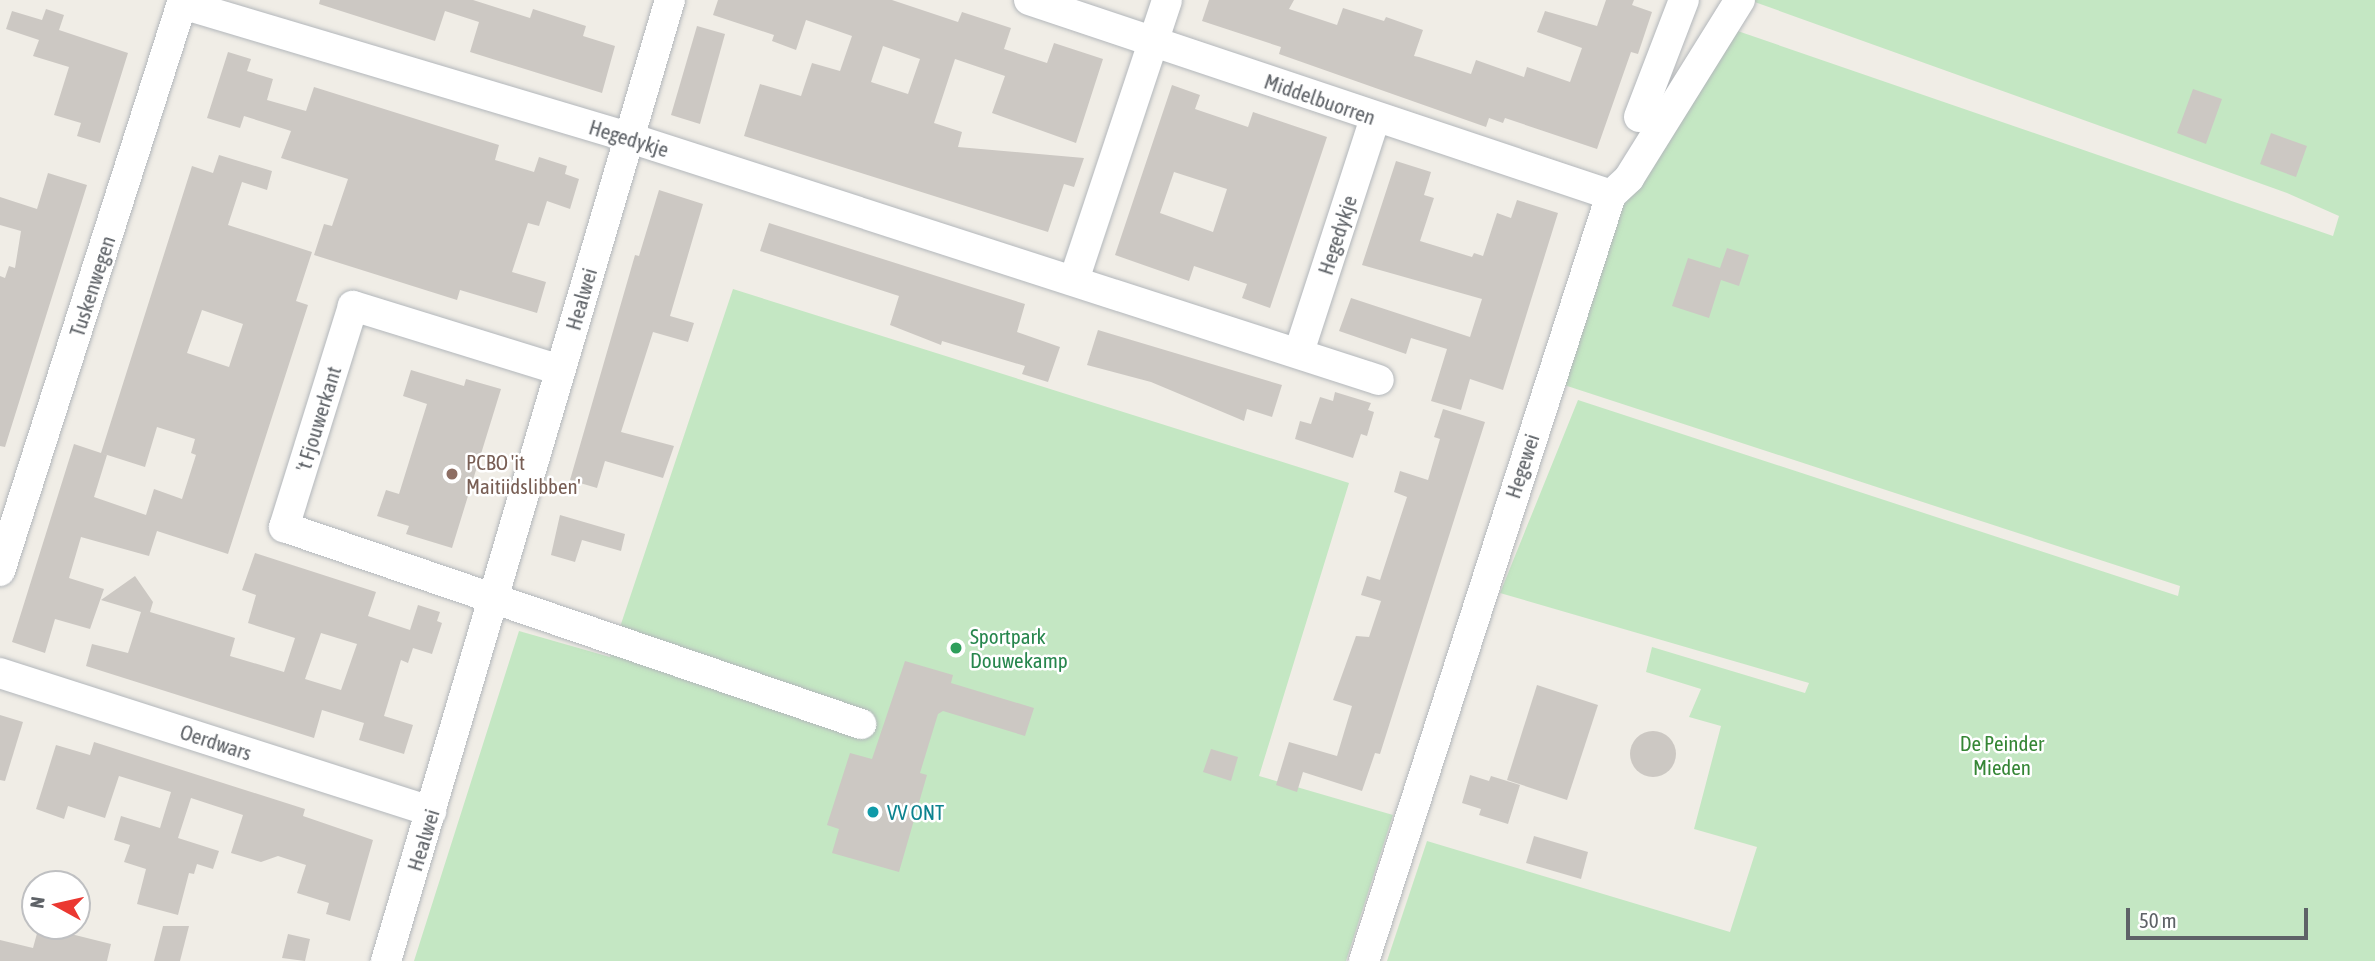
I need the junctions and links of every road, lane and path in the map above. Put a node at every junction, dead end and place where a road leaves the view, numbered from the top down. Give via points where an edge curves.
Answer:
1 (670, 0) edge
2 (1029, 0) edge
3 (1167, 0) edge
4 (1684, 0) edge
5 (1741, 0) edge
6 (183, 2) edge
7 (1152, 43) junction
8 (1639, 117) dead end
9 (1375, 118) junction
10 (627, 137) junction
11 (1611, 195) junction
12 (1074, 280) junction
13 (1298, 352) junction
14 (560, 370) junction
15 (1379, 380) dead end
16 (0, 571) edge
17 (494, 599) junction
18 (0, 673) edge
19 (860, 724) dead end
20 (432, 811) junction
21 (386, 961) edge
22 (1364, 961) edge

1 - 10 street, Healwei
2 - 7 street, Middelbuorren
3 - 7 street
4 - 8 street
5 - 11 street, Hegewei via 1629,178
6 - 10 street, Hegedykje
6 - 16 street, Tuskenwegen
7 - 9 street, Middelbuorren
7 - 12 street
9 - 11 street, Middelbuorren
9 - 13 street, Hegedykje
10 - 12 street, Hegedykje
10 - 14 street, Healwei
11 - 22 street, Hegewei
12 - 13 street, Hegedykje
13 - 15 street, Hegedykje
14 - 17 street, Healwei
14 - 17 street, 't Fjouwerkant via 352,306 284,527
17 - 19 street
17 - 20 street, Healwei
18 - 20 street, Oerdwars
20 - 21 street, Healwei

